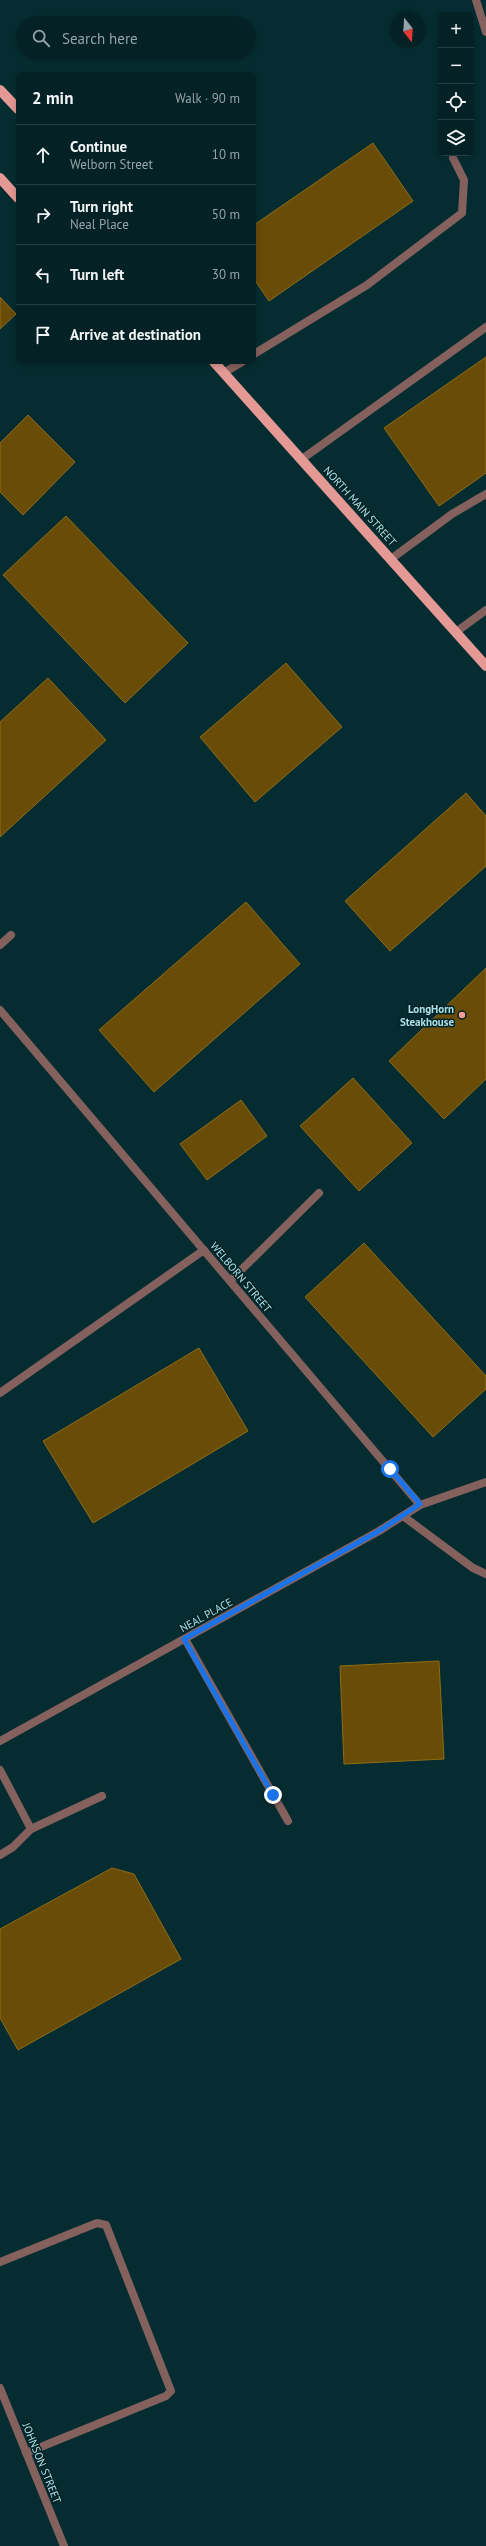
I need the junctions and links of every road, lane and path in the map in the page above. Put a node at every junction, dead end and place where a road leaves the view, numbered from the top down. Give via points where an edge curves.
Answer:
1 (476, 0) edge
2 (486, 32) edge
3 (0, 90) edge
4 (16, 107) edge
5 (454, 158) dead end
6 (0, 178) edge
7 (16, 196) edge
8 (486, 326) edge
9 (256, 353) edge
10 (216, 364) edge
11 (239, 364) edge
12 (225, 372) junction
13 (302, 459) junction
14 (486, 494) edge
15 (391, 559) junction
16 (486, 610) edge
17 (456, 632) junction
18 (486, 666) edge
19 (11, 935) dead end
20 (0, 945) edge
21 (0, 1010) edge
22 (319, 1193) dead end
23 (204, 1250) junction
24 (230, 1281) junction
25 (0, 1393) edge
26 (486, 1482) edge
27 (420, 1504) junction
28 (403, 1516) junction
29 (486, 1574) edge
30 (184, 1639) junction
31 (0, 1741) edge
32 (0, 1770) edge
33 (102, 1796) dead end
34 (288, 1821) dead end
35 (31, 1829) junction
36 (0, 1856) edge
37 (0, 2262) edge
38 (0, 2388) edge
39 (26, 2453) junction
40 (64, 2546) edge

1 - 2 street
3 - 4 main road
5 - 9 street via 464,180 462,214 366,284
6 - 7 main road
8 - 13 street
10 - 12 main road, NORTH MAIN STREET
11 - 12 street
12 - 13 main road, NORTH MAIN STREET
13 - 15 main road, NORTH MAIN STREET
14 - 15 street via 452,514
15 - 17 main road, NORTH MAIN STREET
16 - 17 street
17 - 18 main road, NORTH MAIN STREET
19 - 20 street
21 - 23 street, WELBORN STREET
22 - 24 street
23 - 24 street, WELBORN STREET
23 - 25 street
24 - 27 street, WELBORN STREET
26 - 27 street
27 - 28 street, NEAL PLACE
28 - 29 street via 473,1568
28 - 30 street, NEAL PLACE
30 - 31 street, NEAL PLACE
30 - 34 street
32 - 35 street
33 - 35 street
35 - 36 street
37 - 39 street via 97,2223 106,2225 171,2391 166,2396
38 - 39 street, JOHNSON STREET
39 - 40 street, JOHNSON STREET

